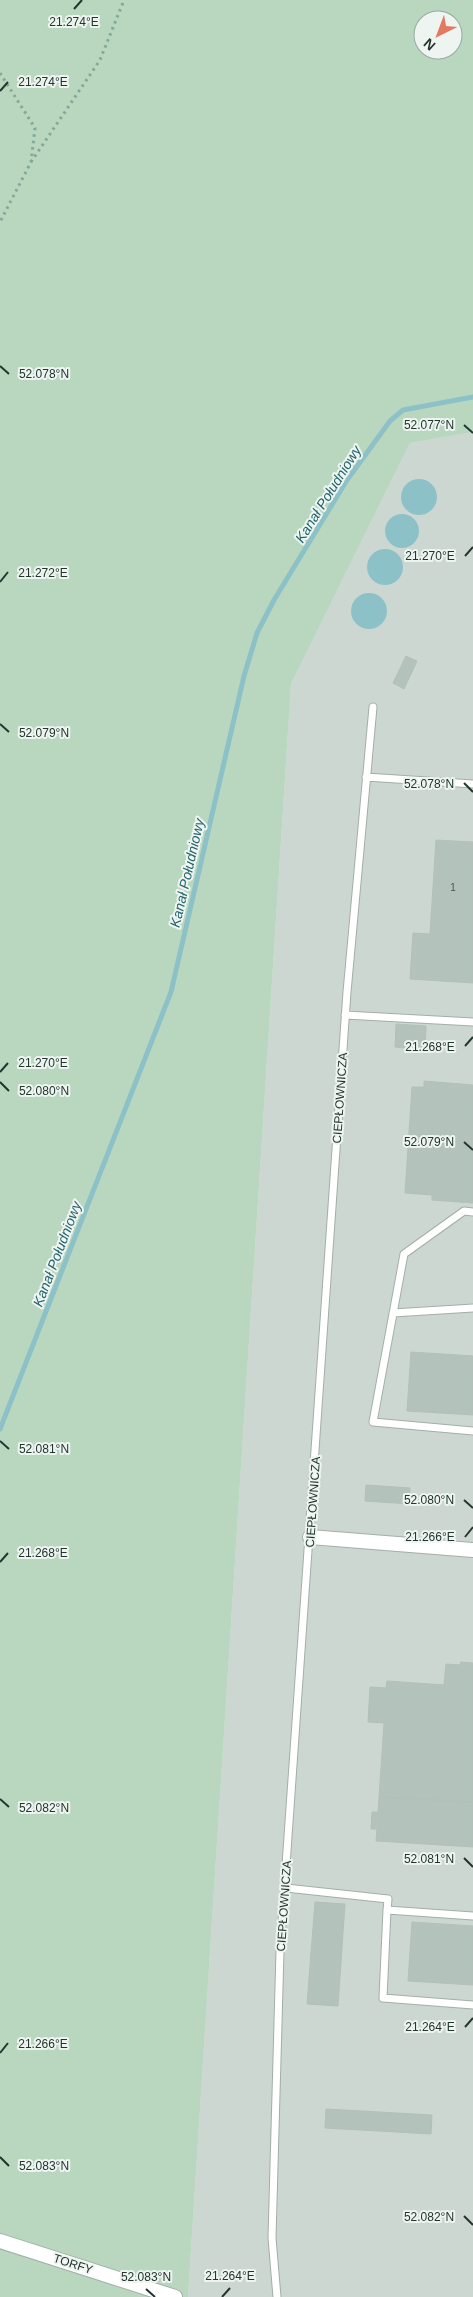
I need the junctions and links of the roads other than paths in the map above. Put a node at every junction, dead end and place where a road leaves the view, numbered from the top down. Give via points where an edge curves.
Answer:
1 (372, 707) dead end
2 (366, 777) junction
3 (473, 784) edge
4 (345, 1015) junction
5 (473, 1022) edge
6 (473, 1212) edge
7 (473, 1308) edge
8 (393, 1313) junction
9 (473, 1431) edge
10 (310, 1537) junction
11 (473, 1550) edge
12 (286, 1888) junction
13 (387, 1910) junction
14 (473, 1916) edge
15 (473, 2005) edge
16 (0, 2241) edge
17 (175, 2297) edge
18 (277, 2297) edge

1 - 2 lane, CIEPŁOWNICZA
2 - 3 lane
2 - 4 lane, CIEPŁOWNICZA
4 - 5 lane
4 - 10 lane, CIEPŁOWNICZA
6 - 8 lane via 464,1211 404,1254
7 - 8 lane
8 - 9 lane via 373,1422
10 - 11 street
10 - 12 lane, CIEPŁOWNICZA
12 - 13 lane via 388,1899
12 - 18 lane, CIEPŁOWNICZA via 280,1951 272,2238
13 - 14 lane
13 - 15 lane via 383,1998
16 - 17 street, TORFY

